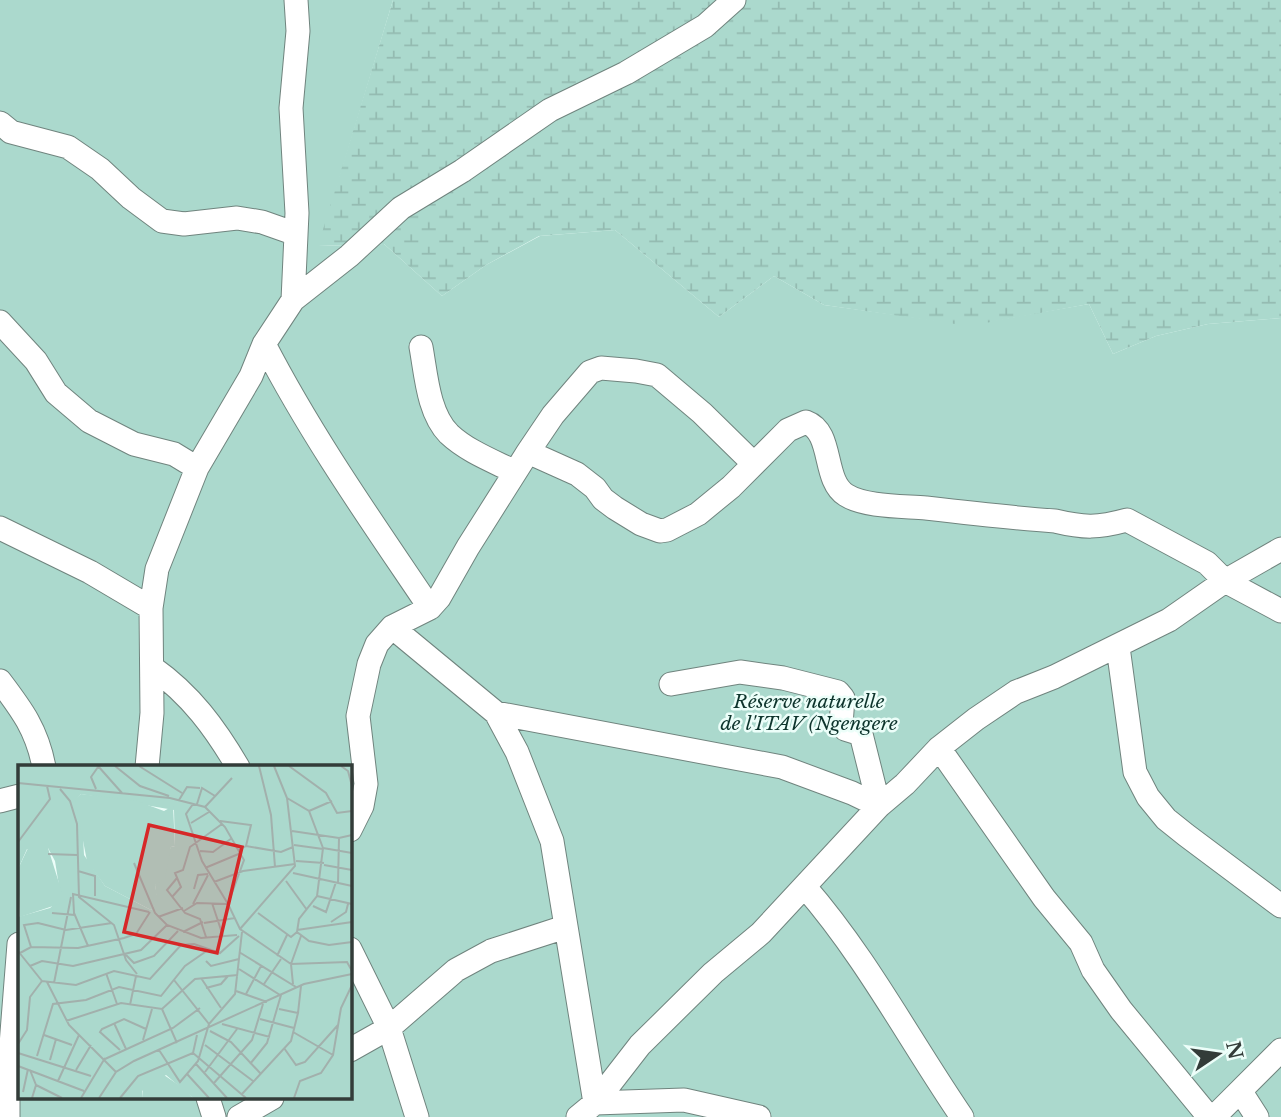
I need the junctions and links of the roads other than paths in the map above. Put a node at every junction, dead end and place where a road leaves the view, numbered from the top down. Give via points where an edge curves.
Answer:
1 (296, 0) edge
2 (734, 0) edge
3 (0, 123) edge
4 (296, 234) junction
5 (293, 300) junction
6 (0, 321) edge
7 (264, 344) junction
8 (421, 346) dead end
9 (528, 452) junction
10 (753, 463) junction
11 (197, 468) junction
12 (515, 472) junction
13 (0, 528) edge
14 (1281, 549) edge
15 (1225, 581) junction
16 (151, 608) junction
17 (430, 608) junction
18 (1281, 611) edge
19 (392, 627) junction
20 (1118, 647) junction
21 (153, 668) junction
22 (0, 681) edge
23 (671, 684) dead end
24 (496, 713) junction
25 (939, 748) junction
26 (44, 765) edge
27 (147, 765) edge
28 (237, 765) edge
29 (18, 796) edge
30 (0, 801) edge
31 (879, 806) junction
32 (352, 826) edge
33 (805, 887) junction
34 (1281, 906) edge
35 (565, 926) junction
36 (18, 949) edge
37 (352, 953) edge
38 (8, 1001) edge
39 (389, 1028) junction
40 (352, 1049) edge
41 (1281, 1050) edge
42 (1241, 1092) junction
43 (209, 1100) edge
44 (269, 1100) edge
45 (587, 1110) edge
46 (8, 1117) edge
47 (214, 1117) edge
48 (239, 1117) edge
49 (417, 1117) edge
50 (759, 1117) edge
51 (962, 1117) edge
52 (1212, 1117) edge
53 (1257, 1117) edge

1 - 4 street via 291,108
2 - 5 street via 705,26 626,73 550,110 401,208
3 - 4 street via 11,132 68,147 162,221 184,224 237,218
4 - 5 street
5 - 7 street
6 - 11 street via 36,361 56,393 89,421 134,444 174,454
7 - 11 street via 251,376
7 - 17 street via 338,473
8 - 12 street via 428,389 447,432
9 - 10 street via 577,474 615,508 660,531 698,514
9 - 10 street via 582,380 601,368 657,375
9 - 12 street
10 - 15 street via 788,430 806,422 816,428 834,479 851,498 1081,527 1126,520 1207,563
11 - 16 street via 157,569
12 - 17 street
13 - 16 street
14 - 15 street
15 - 18 street
15 - 20 street via 1169,620
16 - 21 street
17 - 19 street
19 - 24 street
19 - 32 street via 377,644 369,664 358,716 366,784
20 - 25 street via 1016,692
20 - 34 street via 1135,772 1148,797 1186,835
21 - 27 street
21 - 28 street via 185,694
22 - 26 street via 30,722
23 - 31 street via 740,672 838,692 843,698 841,724 861,734
24 - 31 street via 782,766
24 - 35 street via 517,752 552,841
25 - 31 street
25 - 52 street via 1081,943 1121,1010
29 - 30 street
31 - 33 street
33 - 45 street via 640,1045
33 - 51 street via 881,991
35 - 39 street via 491,951 456,970
35 - 45 street
36 - 38 street
37 - 39 street
38 - 46 street
39 - 40 street
39 - 49 street
41 - 42 street
42 - 52 street
42 - 53 street
43 - 47 street
44 - 48 street
45 - 50 street via 684,1100

